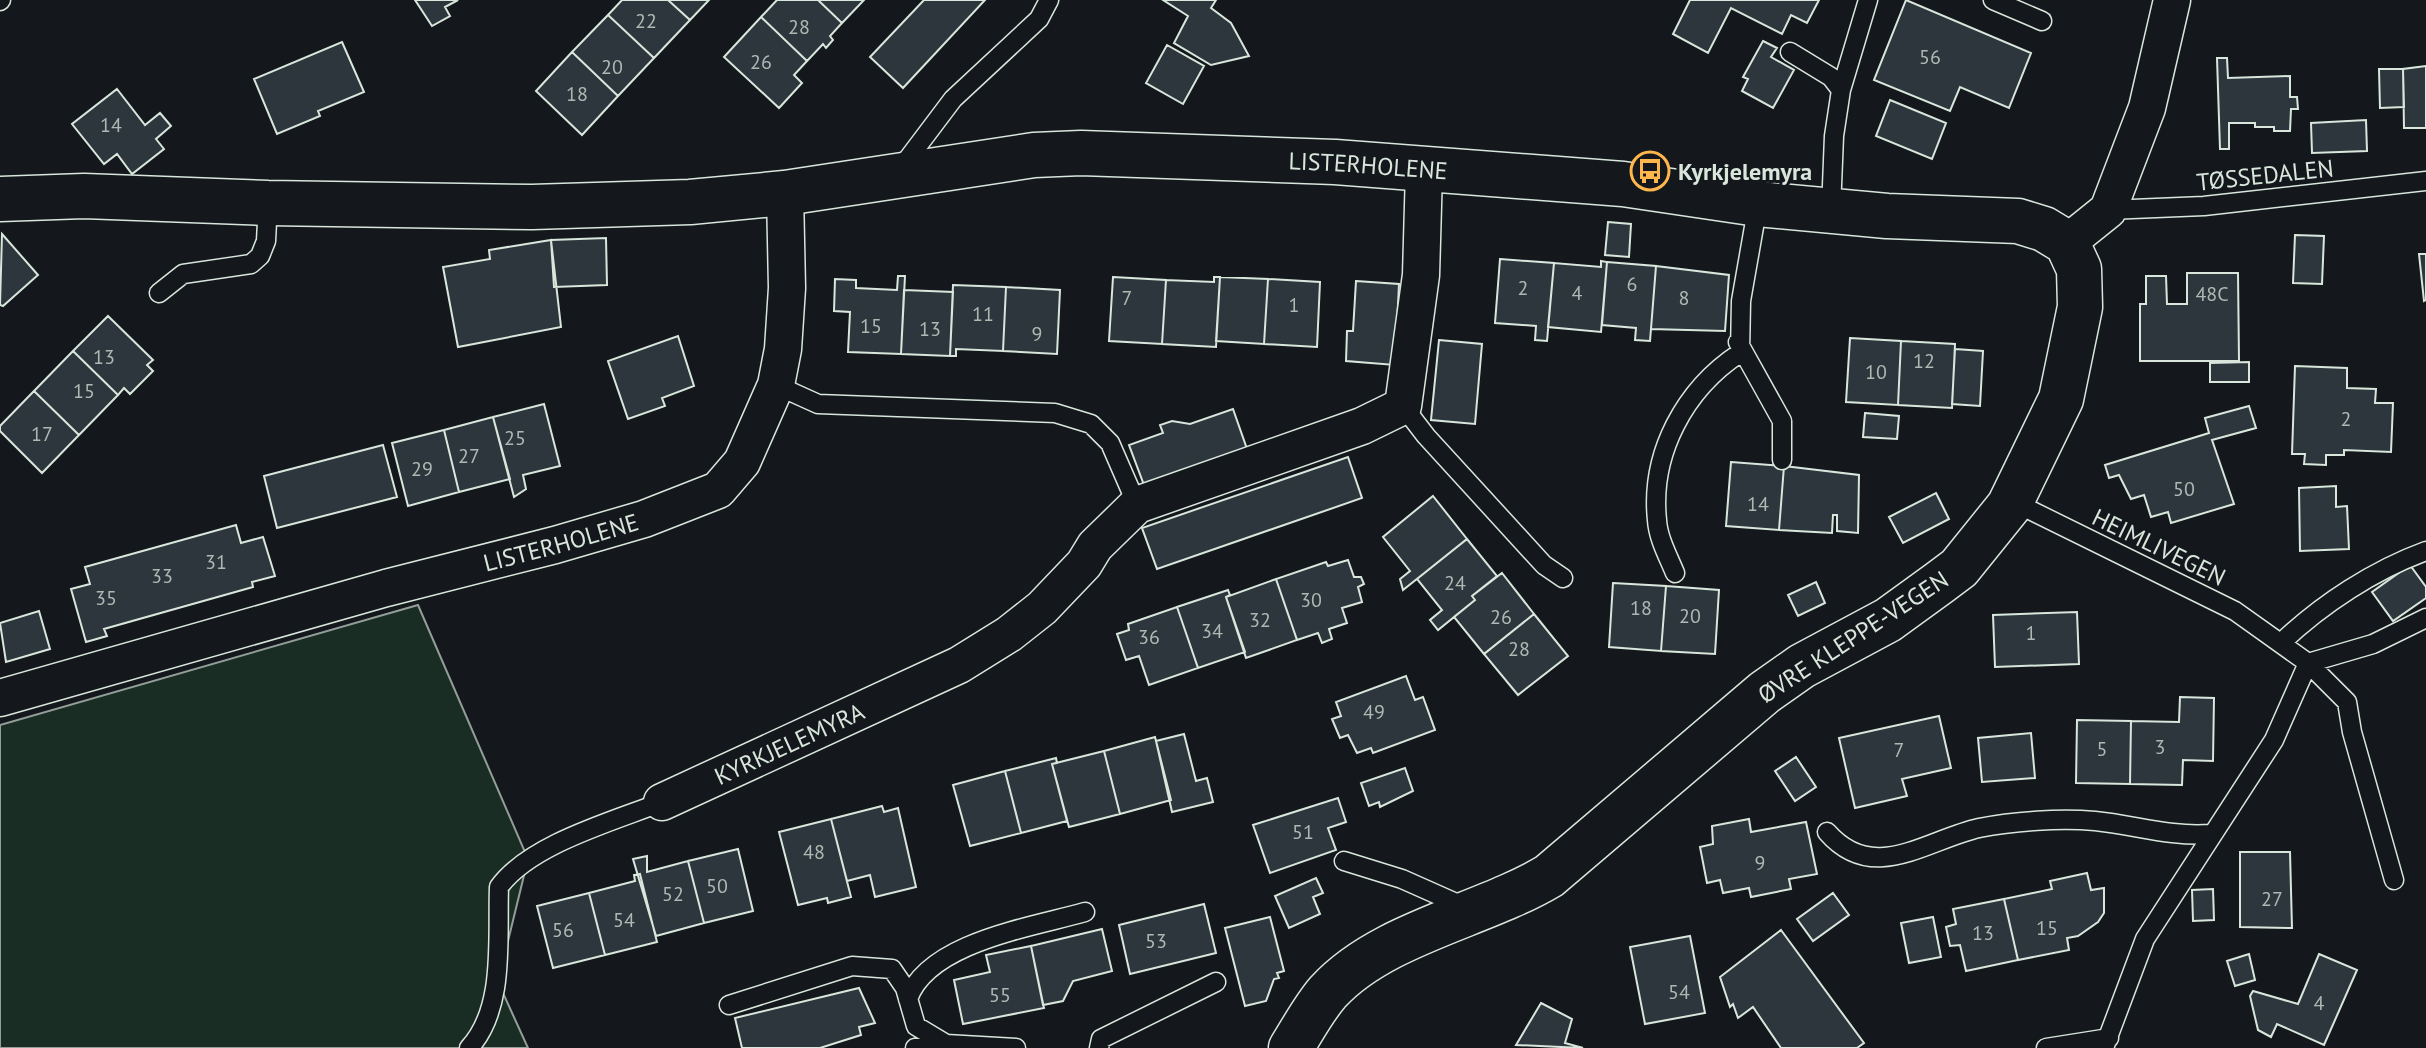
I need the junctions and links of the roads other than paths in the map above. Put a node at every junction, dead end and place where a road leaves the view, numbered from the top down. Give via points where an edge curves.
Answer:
1 (1049, 0) edge
2 (1868, 0) edge
3 (1993, 0) edge
4 (2172, 0) edge
5 (2042, 21) dead end
6 (1790, 52) dead end
7 (1841, 90) junction
8 (1424, 171) junction
9 (905, 176) junction
10 (2426, 181) edge
11 (785, 193) junction
12 (0, 199) edge
13 (268, 203) junction
14 (1758, 204) junction
15 (1831, 210) junction
16 (2108, 210) junction
17 (2067, 243) junction
18 (159, 293) dead end
19 (1738, 342) junction
20 (776, 385) junction
21 (1403, 406) junction
22 (1782, 460) dead end
23 (1137, 505) junction
24 (2009, 506) junction
25 (2426, 551) edge
26 (1675, 573) dead end
27 (1563, 578) dead end
28 (2426, 618) edge
29 (2282, 642) junction
30 (2308, 663) junction
31 (0, 698) edge
32 (662, 802) joint
33 (1827, 832) dead end
34 (2210, 834) junction
35 (1344, 861) dead end
36 (2394, 880) dead end
37 (1085, 912) dead end
38 (1475, 912) junction
39 (1216, 982) dead end
40 (908, 999) junction
41 (729, 1005) dead end
42 (2106, 1043) edge
43 (946, 1044) junction
44 (469, 1048) edge
45 (915, 1048) edge
46 (1016, 1048) edge
47 (1099, 1048) edge
48 (1291, 1048) edge
49 (2046, 1048) edge

1 - 9 lane via 1039,19 953,99 904,164
2 - 7 lane
3 - 5 lane
4 - 16 street via 2147,108
6 - 7 lane via 1831,77
7 - 15 lane
8 - 9 street, LISTERHOLENE via 1335,162 1081,153 1034,155
8 - 14 street, LISTERHOLENE via 1623,184
8 - 21 street via 1421,275
9 - 11 street, LISTERHOLENE
10 - 16 lane, TØSSEDALEN via 2204,206
11 - 13 street, LISTERHOLENE via 532,207
11 - 20 street, LISTERHOLENE via 787,288
12 - 13 street, LISTERHOLENE via 84,196
13 - 18 lane via 266,241 251,264 183,274
14 - 15 street, LISTERHOLENE
14 - 19 lane
15 - 17 street, LISTERHOLENE via 2018,221
16 - 17 street
17 - 24 street, ØVRE KLEPPE-VEGEN via 2079,269 2080,307 2061,399
19 - 22 lane via 1782,421
19 - 26 lane via 1740,353 1702,385 1666,440 1656,519
20 - 23 lane via 818,404 1055,413 1091,424 1110,443
20 - 31 street, LISTERHOLENE via 742,462 718,490 555,545
21 - 23 street, KYRKJELEMYRA via 1362,426
21 - 27 lane via 1544,565
23 - 32 street, KYRKJELEMYRA via 1042,608 1009,634 945,672
24 - 29 lane, HEIMLIVEGEN via 2028,509 2143,563
24 - 38 street, ØVRE KLEPPE-VEGEN via 1959,568 1888,620 1765,692 1549,876
25 - 29 lane via 2327,605
28 - 30 lane via 2373,644
29 - 30 lane, HEIMLIVEGEN
30 - 34 lane via 2274,740
30 - 36 lane, HEIMLIVEGEN via 2347,702
32 - 44 lane, KYRKJELEMYRA via 538,854 508,874 499,887 494,988 485,1023
33 - 34 lane via 1847,850 1891,859 1935,841 1995,827 2096,821 2151,833
34 - 42 lane via 2145,939
35 - 38 lane via 1402,879
37 - 40 lane via 945,956 914,983
38 - 48 street, ØVRE KLEPPE-VEGEN via 1412,937 1348,974 1328,992
39 - 47 lane via 1129,1023 1101,1039
40 - 41 lane via 892,969 852,966
40 - 43 lane via 916,1026
42 - 49 lane
43 - 45 lane
43 - 46 lane

